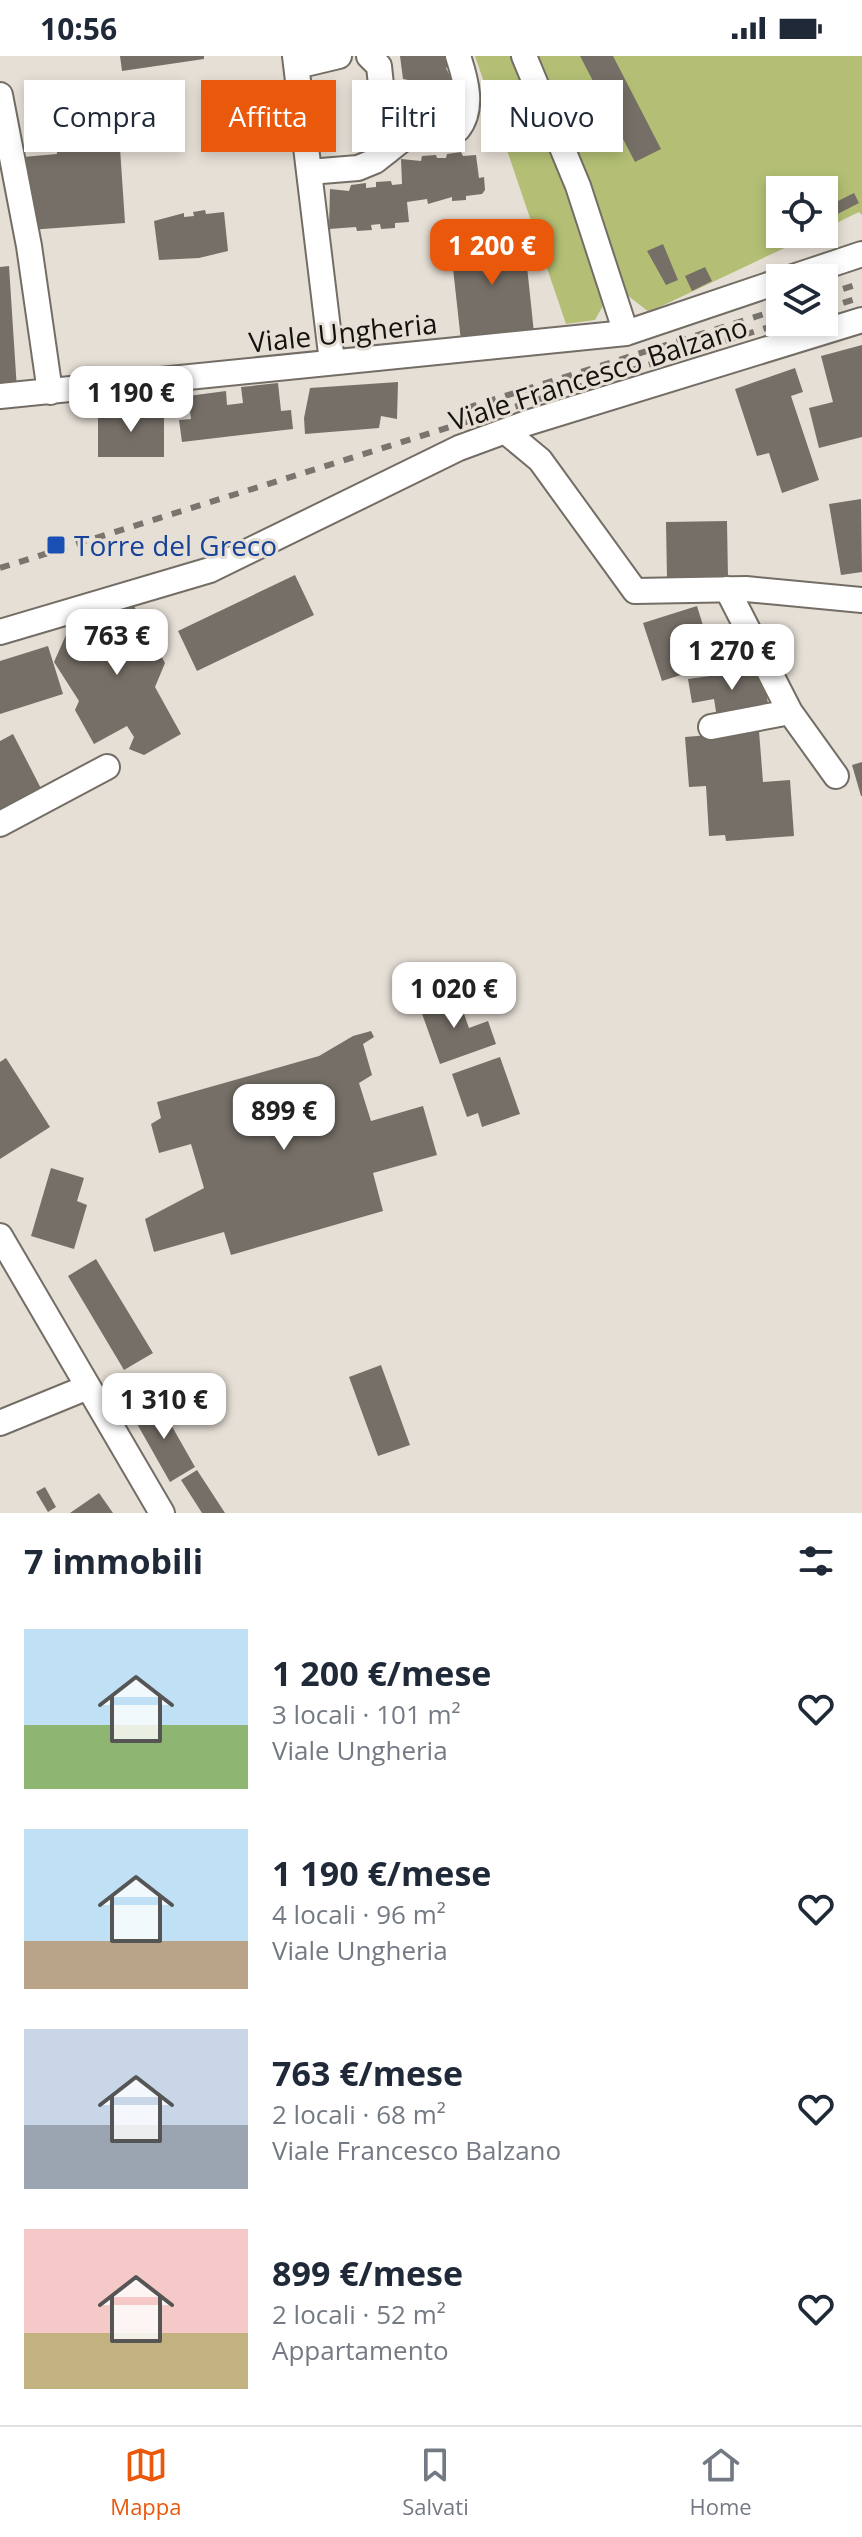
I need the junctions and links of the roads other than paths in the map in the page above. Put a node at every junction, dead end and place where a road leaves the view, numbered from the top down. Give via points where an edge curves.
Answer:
1 (339, 56) edge
2 (369, 56) edge
3 (458, 56) edge
4 (524, 56) edge
5 (296, 61) edge
6 (380, 80) edge
7 (461, 80) edge
8 (0, 101) edge
9 (386, 152) edge
10 (309, 172) junction
11 (862, 254) edge
12 (832, 264) edge
13 (766, 286) edge
14 (862, 320) edge
15 (626, 333) junction
16 (332, 362) junction
17 (50, 392) junction
18 (0, 396) edge
19 (505, 431) junction
20 (727, 589) junction
21 (862, 600) edge
22 (0, 632) edge
23 (790, 712) junction
24 (711, 727) dead end
25 (107, 767) dead end
26 (836, 776) dead end
27 (0, 824) edge
28 (0, 1236) edge
29 (88, 1387) junction
30 (0, 1423) edge
31 (162, 1513) edge

1 - 5 street
2 - 6 street via 379,66
3 - 7 street
4 - 15 street via 578,186
5 - 10 street
8 - 17 street via 29,246
9 - 10 street via 358,168
10 - 16 street
11 - 12 street
13 - 15 street, Viale Ungheria
14 - 19 street, Viale Francesco Balzano
15 - 16 street, Viale Ungheria
16 - 17 street, Viale Ungheria
17 - 18 street, Viale Ungheria
19 - 20 street via 540,460 635,591
19 - 22 street, Viale Francesco Balzano via 459,448 210,570
20 - 21 street
20 - 23 street
23 - 24 street
23 - 26 street
25 - 27 street
28 - 29 street
29 - 30 street
29 - 31 street

